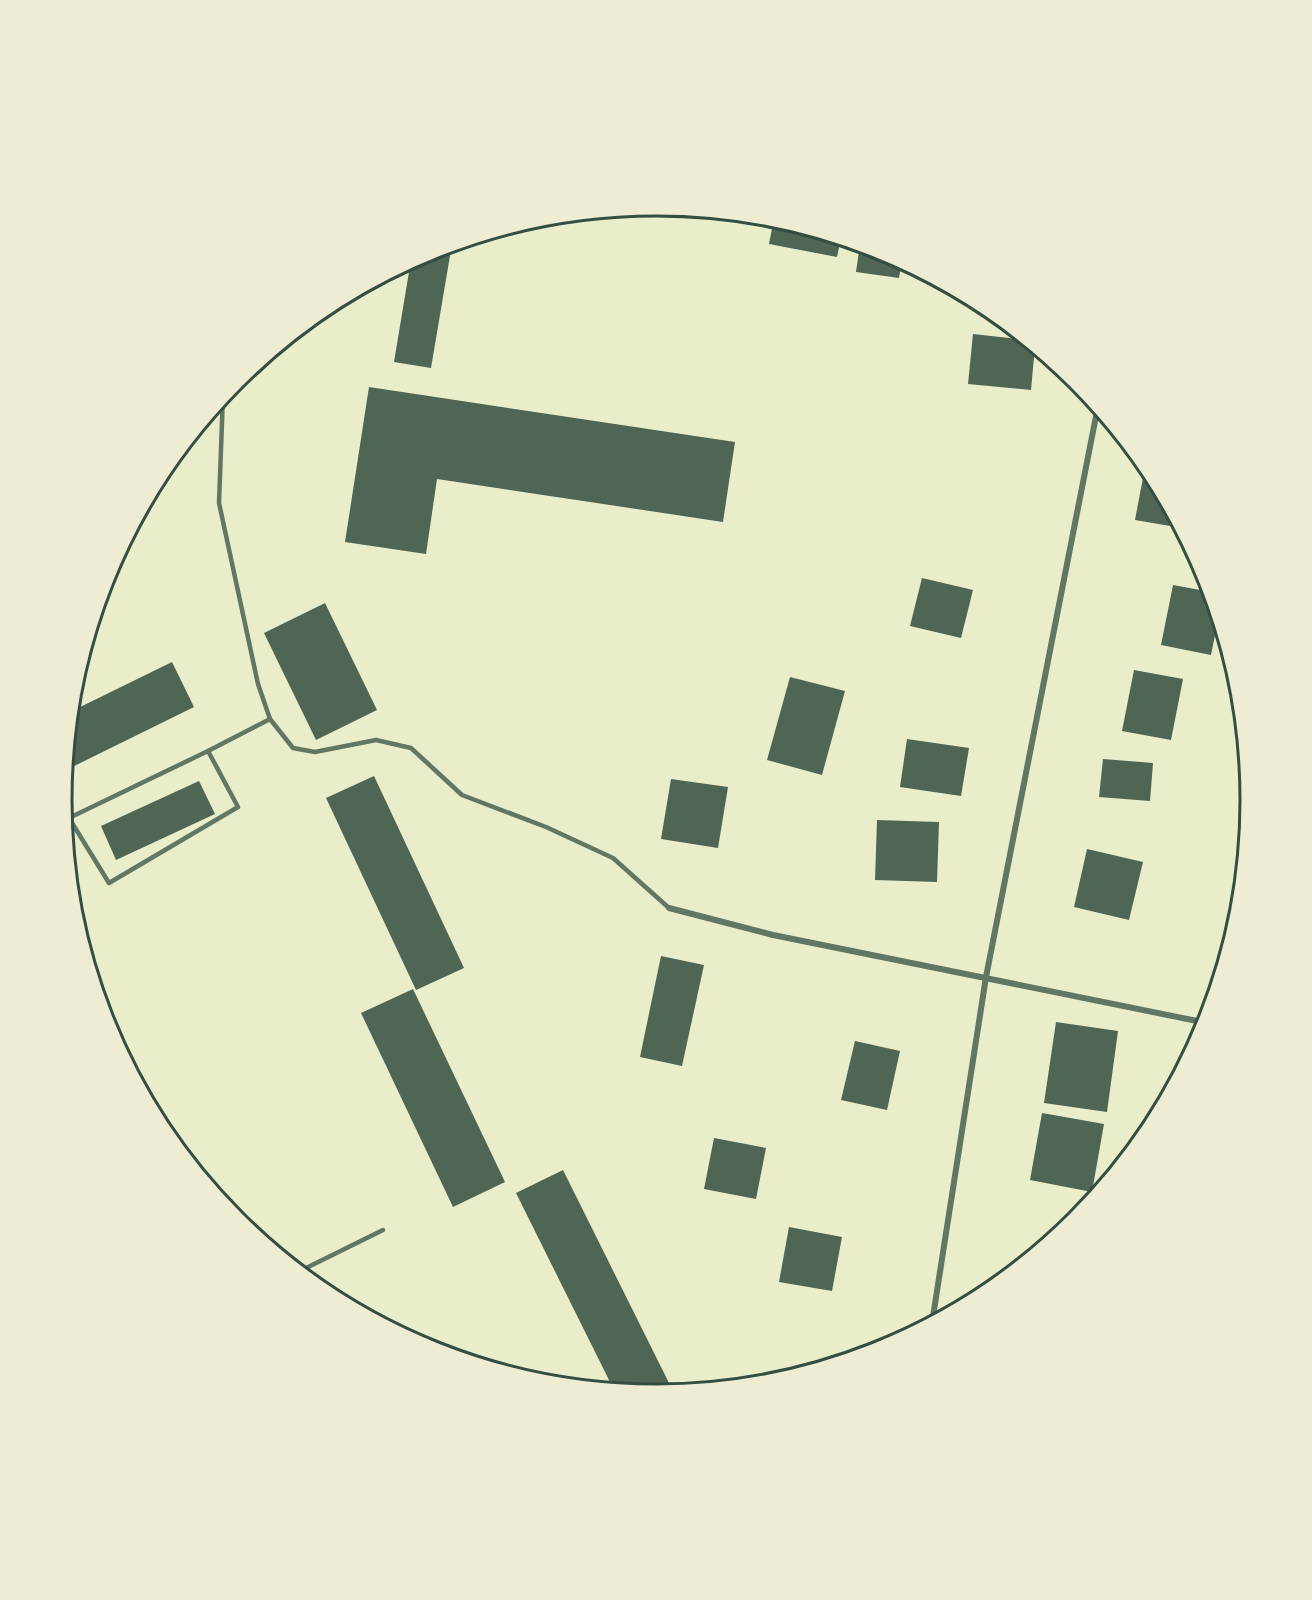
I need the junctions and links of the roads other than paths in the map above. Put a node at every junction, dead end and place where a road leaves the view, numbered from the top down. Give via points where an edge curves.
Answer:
1 (222, 409) edge
2 (1096, 416) edge
3 (270, 719) junction
4 (208, 751) junction
5 (72, 816) edge
6 (73, 829) edge
7 (669, 908) joint
8 (986, 977) junction
9 (1197, 1021) edge
10 (383, 1230) dead end
11 (307, 1268) edge
12 (933, 1314) edge

1 - 3 lane via 219,503 258,684
2 - 8 street
3 - 4 lane
3 - 7 lane via 293,748 315,752 376,741 411,748 462,795 613,858
4 - 5 lane
4 - 6 lane via 238,807 109,883
7 - 8 street via 773,935
8 - 9 street
8 - 12 street
10 - 11 lane

